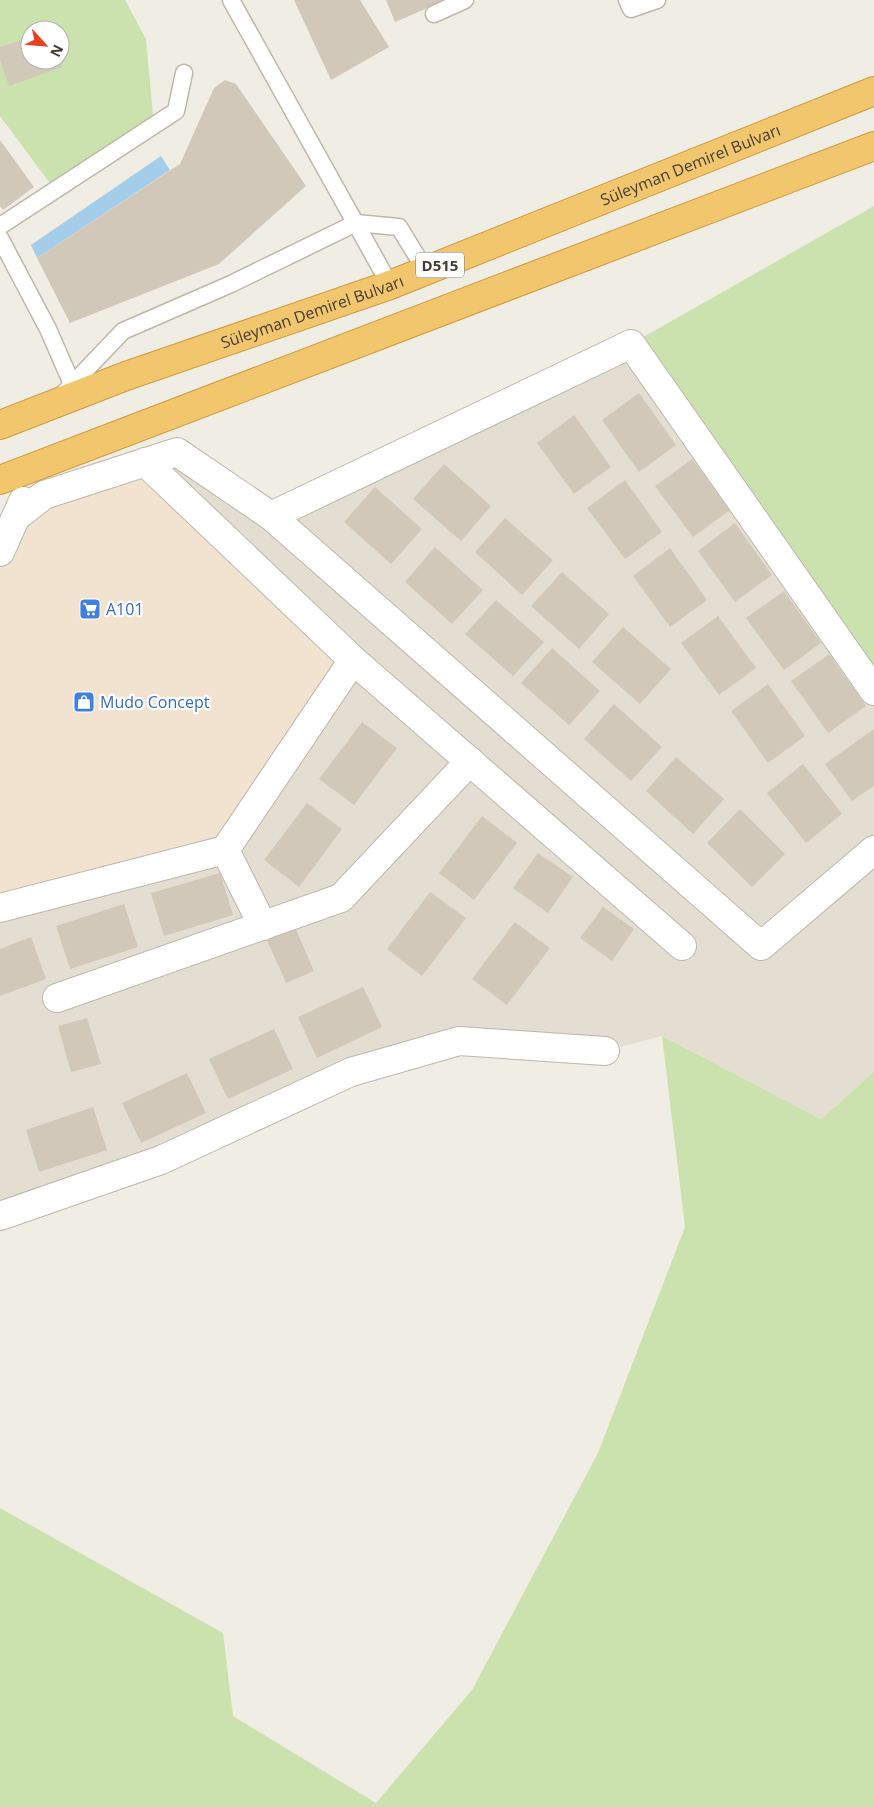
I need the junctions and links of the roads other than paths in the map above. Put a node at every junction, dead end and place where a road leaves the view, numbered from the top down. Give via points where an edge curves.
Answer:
1 (231, 0) edge
2 (465, 0) edge
3 (627, 0) edge
4 (657, 0) edge
5 (434, 14) dead end
6 (184, 72) dead end
7 (874, 91) edge
8 (874, 146) edge
9 (356, 223) junction
10 (0, 226) edge
11 (0, 238) edge
12 (426, 271) junction
13 (390, 285) junction
14 (72, 384) junction
15 (53, 404) junction
16 (0, 424) edge
17 (145, 462) junction
18 (40, 464) junction
19 (0, 480) edge
20 (16, 516) junction
21 (271, 516) junction
22 (0, 552) edge
23 (353, 660) junction
24 (874, 691) edge
25 (470, 761) junction
26 (225, 850) junction
27 (874, 850) edge
28 (0, 908) edge
29 (263, 926) junction
30 (682, 946) dead end
31 (57, 998) dead end
32 (605, 1051) dead end
33 (0, 1216) edge

1 - 9 lane
2 - 5 lane
3 - 4 lane via 631,10
6 - 10 lane via 176,111
7 - 12 highway, Süleyman Demirel Bulvarı / D515
8 - 18 highway, D515
9 - 12 lane via 399,227
9 - 13 lane
9 - 14 lane via 231,284 124,331
11 - 14 lane via 48,329
12 - 13 highway, Süleyman Demirel Bulvarı / D515
13 - 15 highway, Süleyman Demirel Bulvarı / D515
14 - 15 lane
15 - 16 highway, Süleyman Demirel Bulvarı / D515
17 - 20 street via 44,494
17 - 21 street via 177,452
17 - 23 street
18 - 19 highway, D515
18 - 20 street
20 - 22 street
21 - 24 street via 630,344
21 - 27 street via 761,946
23 - 25 street
23 - 26 street
25 - 29 street via 340,898
25 - 30 street
26 - 28 street
26 - 29 street
29 - 31 street
32 - 33 street via 460,1041 351,1072 161,1160

